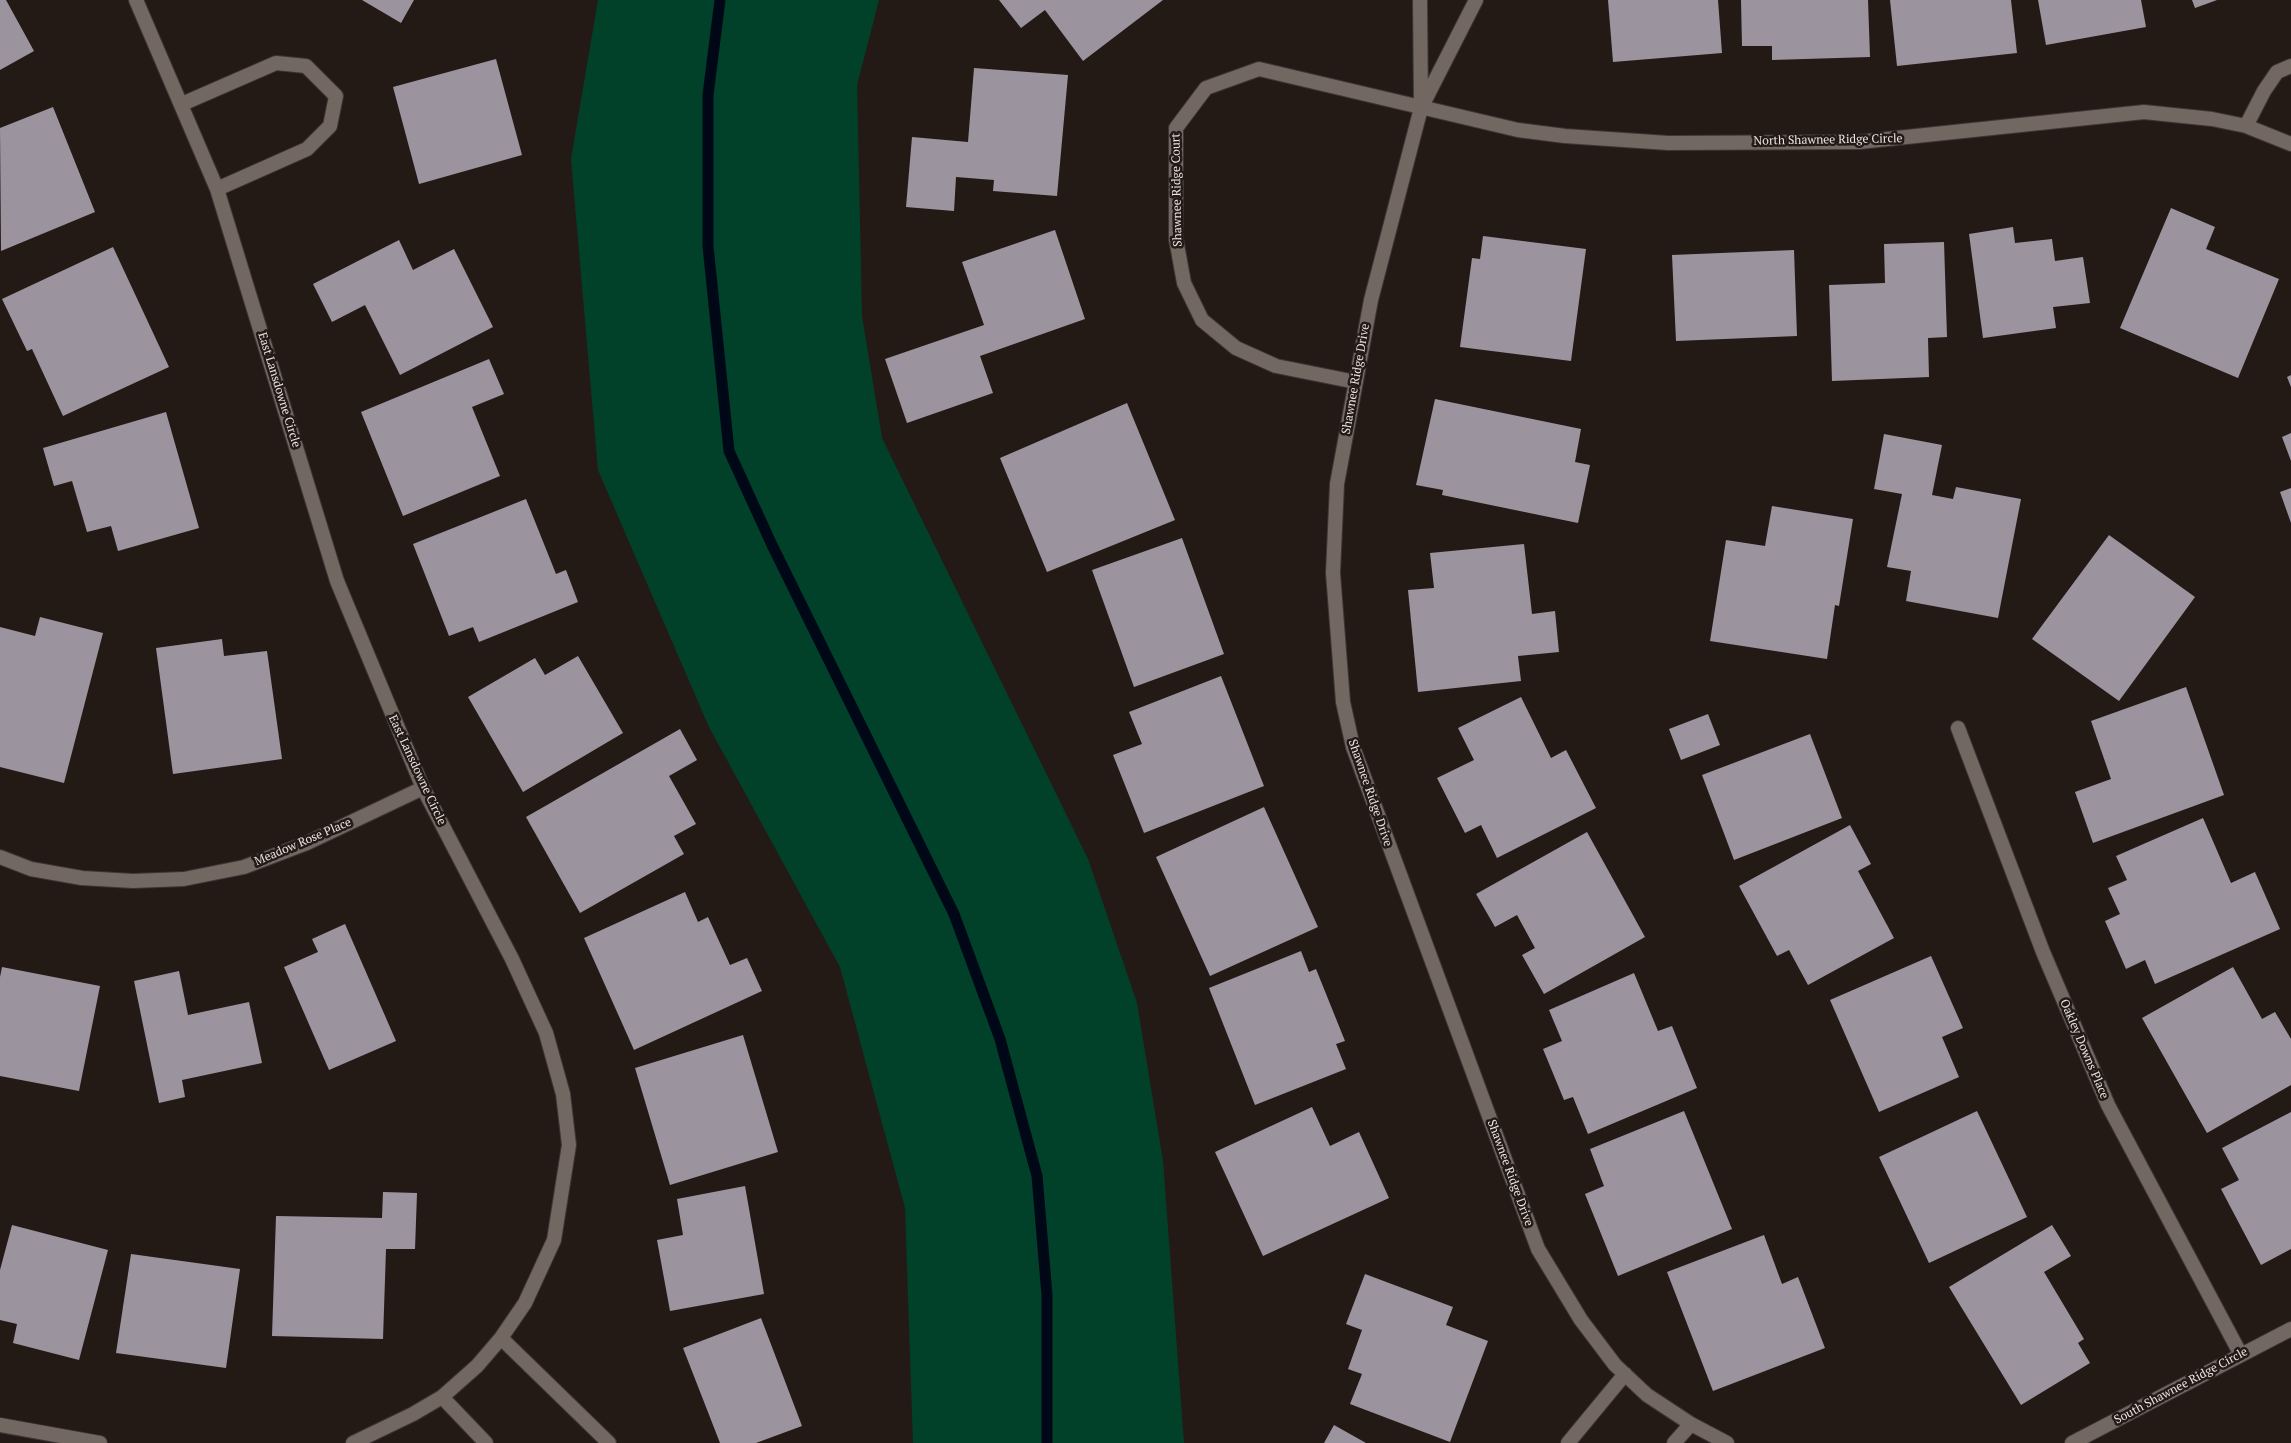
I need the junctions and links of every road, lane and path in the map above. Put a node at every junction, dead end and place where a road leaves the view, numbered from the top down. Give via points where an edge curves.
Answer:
1 (136, 0) edge
2 (1420, 0) edge
3 (1476, 0) edge
4 (2291, 66) edge
5 (182, 104) junction
6 (1421, 108) junction
7 (2246, 126) junction
8 (2291, 144) edge
9 (217, 189) junction
10 (1356, 382) junction
11 (1958, 728) dead end
12 (423, 788) junction
13 (0, 857) edge
14 (2291, 1329) edge
15 (501, 1338) junction
16 (2241, 1355) junction
17 (1625, 1374) junction
18 (442, 1397) junction
19 (1691, 1424) junction
20 (0, 1425) edge
21 (100, 1443) edge
22 (353, 1443) edge
23 (486, 1443) edge
24 (609, 1443) edge
25 (1568, 1443) edge
26 (1674, 1443) edge
27 (1727, 1443) edge
28 (2072, 1443) edge

1 - 5 street, East Lansdowne Circle
2 - 6 street, Shawnee Ridge Drive
3 - 6 street, Shawnee Ridge Drive
4 - 7 street via 2277,72
5 - 9 street, East Lansdowne Circle
5 - 9 street via 276,63 306,66 336,96 330,126 307,149
6 - 7 street, North Shawnee Ridge Circle via 1518,130 1668,143 1859,142 2144,112 2185,114
6 - 10 street, Shawnee Ridge Drive via 1371,300
6 - 10 street, Shawnee Ridge Court via 1259,69 1206,88 1176,128 1176,239 1184,283 1202,320 1236,348 1276,366
7 - 8 street, North Shawnee Ridge Circle
9 - 12 street, East Lansdowne Circle via 337,581
10 - 17 street, Shawnee Ridge Drive via 1337,484 1333,573 1343,702 1353,748 1538,1249 1581,1320
11 - 16 street, Oakley Downs Place via 2043,952 2108,1105
12 - 13 street, Meadow Rose Place via 307,843 244,867 184,879 82,878 31,869
12 - 15 street, East Lansdowne Circle via 520,976 546,1034 563,1094 569,1145 554,1240 524,1303
14 - 16 street, South Shawnee Ridge Circle
15 - 18 street, East Lansdowne Circle via 477,1366
15 - 24 street
16 - 28 street, South Shawnee Ridge Circle
17 - 19 street, Shawnee Ridge Drive via 1647,1395
17 - 25 street
18 - 22 street, East Lansdowne Circle
18 - 23 street
19 - 26 street
19 - 27 street
20 - 21 street

